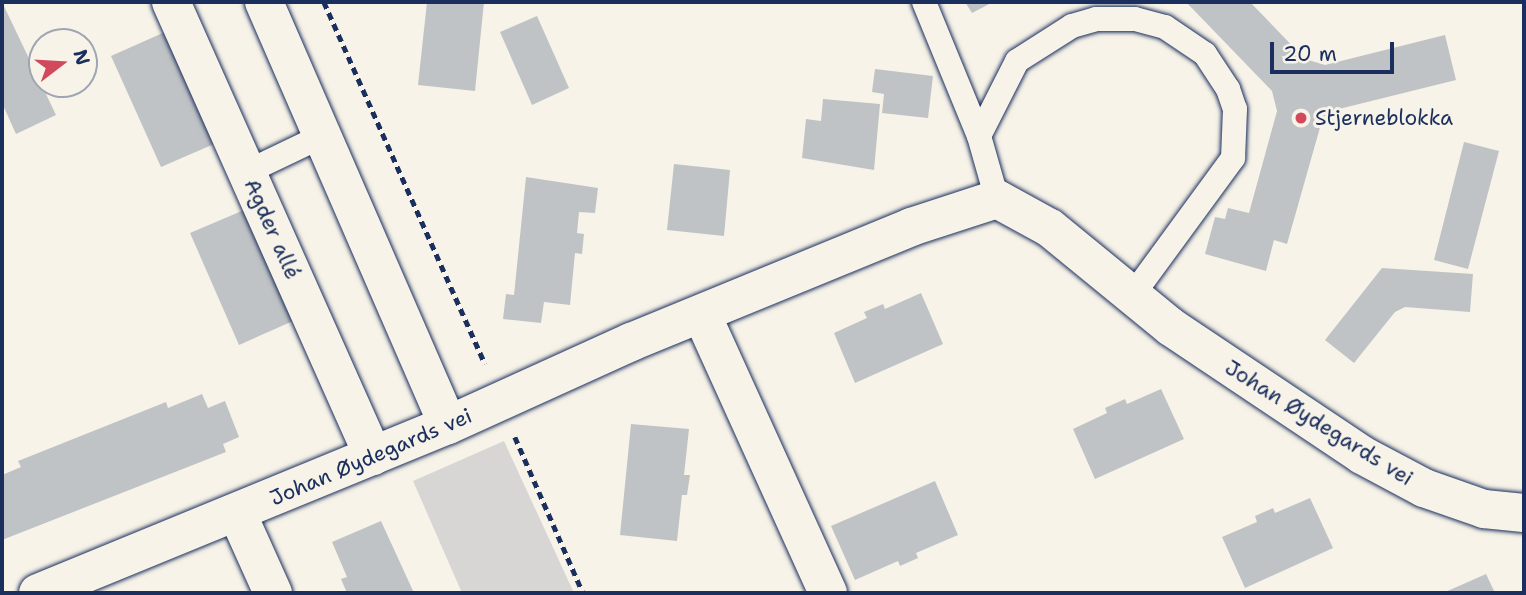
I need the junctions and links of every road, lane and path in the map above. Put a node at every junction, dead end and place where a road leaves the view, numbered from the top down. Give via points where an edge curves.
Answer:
1 (171, 2) edge
2 (264, 2) edge
3 (324, 2) edge
4 (924, 2) edge
5 (322, 136) junction
6 (979, 136) junction
7 (247, 172) junction
8 (997, 200) junction
9 (1132, 296) junction
10 (702, 315) junction
11 (502, 400) junction
12 (448, 425) junction
13 (373, 456) junction
14 (237, 513) junction
15 (1524, 513) edge
16 (38, 593) edge
17 (273, 593) edge
18 (583, 593) edge
19 (828, 593) edge

1 - 7 street, Agder allé
2 - 5 street
3 - 11 path
4 - 6 lane
5 - 7 lane
5 - 12 street
6 - 8 lane
6 - 9 lane via 1017,61 1072,26 1096,19 1135,19 1166,27 1205,54 1228,89 1234,109 1233,158
7 - 13 street, Agder allé
8 - 9 street, Johan Øydegards vei via 1049,228
8 - 10 street, Johan Øydegards vei via 911,227
9 - 15 street, Johan Øydegards vei via 1362,455 1424,488 1484,509
10 - 11 street, Johan Øydegards vei
10 - 19 street
11 - 12 street, Johan Øydegards vei
11 - 18 path
12 - 13 street, Johan Øydegards vei
13 - 14 street, Johan Øydegards vei
14 - 16 street, Johan Øydegards vei
14 - 17 street

